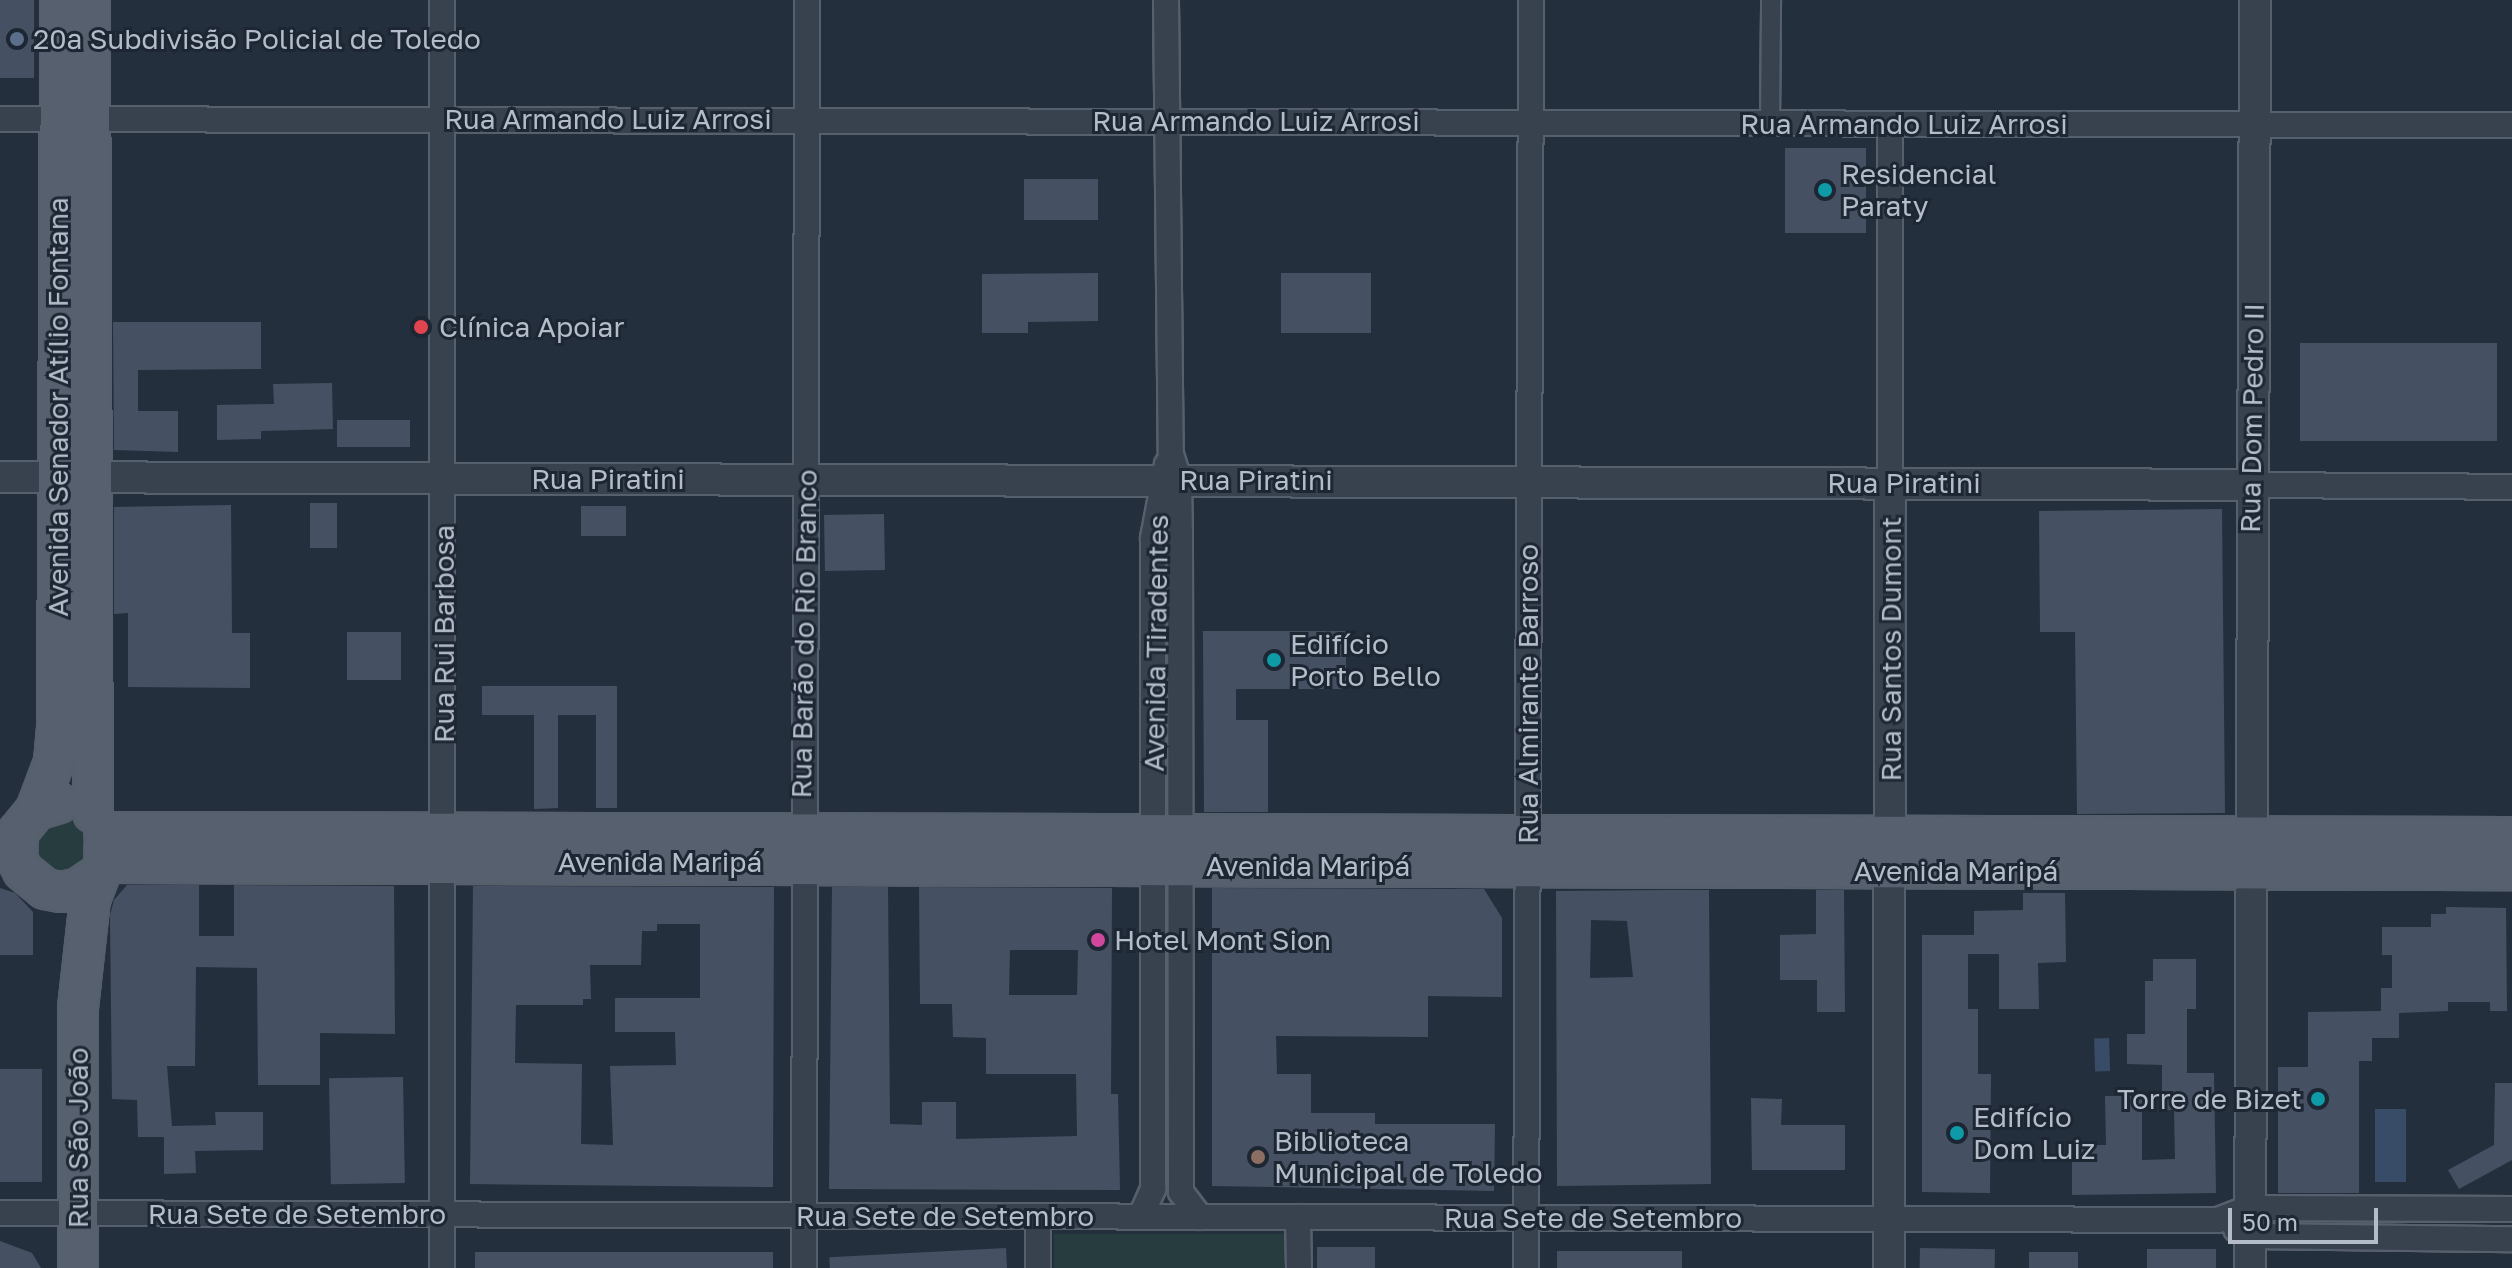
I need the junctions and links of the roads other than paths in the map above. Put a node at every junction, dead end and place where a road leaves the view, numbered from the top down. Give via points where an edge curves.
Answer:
1 (60, 0) edge
2 (90, 0) edge
3 (442, 0) edge
4 (807, 0) edge
5 (1166, 0) edge
6 (1531, 0) edge
7 (1771, 0) edge
8 (2255, 0) edge
9 (0, 119) edge
10 (74, 119) junction
11 (442, 119) junction
12 (806, 120) junction
13 (1165, 121) junction
14 (1532, 121) junction
15 (1770, 123) junction
16 (1890, 124) junction
17 (2512, 125) edge
18 (2254, 126) junction
19 (1170, 471) junction
20 (0, 477) edge
21 (74, 477) junction
22 (443, 478) junction
23 (805, 479) junction
24 (1529, 482) junction
25 (1890, 483) junction
26 (2251, 485) junction
27 (2512, 487) edge
28 (1180, 537) junction
29 (1153, 538) junction
30 (73, 723) junction
31 (1153, 783) junction
32 (1180, 784) junction
33 (20, 820) edge
34 (2512, 837) edge
35 (99, 846) junction
36 (444, 846) junction
37 (802, 848) junction
38 (2236, 848) junction
39 (1166, 850) junction
40 (1528, 852) junction
41 (1891, 854) junction
42 (1939, 855) junction
43 (2512, 870) edge
44 (26, 878) edge
45 (1153, 927) junction
46 (1180, 927) junction
47 (78, 1008) junction
48 (1153, 1176) junction
49 (1181, 1176) junction
50 (2512, 1209) edge
51 (0, 1213) edge
52 (79, 1213) junction
53 (442, 1214) junction
54 (804, 1215) junction
55 (1038, 1216) junction
56 (1141, 1216) junction
57 (1200, 1217) junction
58 (1298, 1217) junction
59 (1526, 1217) junction
60 (1890, 1219) junction
61 (2250, 1222) junction
62 (2512, 1239) edge
63 (78, 1268) edge
64 (442, 1268) edge
65 (804, 1268) edge
66 (1038, 1268) edge
67 (1299, 1268) edge
68 (1526, 1268) edge
69 (1889, 1268) edge
70 (2250, 1268) edge

1 - 10 main road, Avenida Senador Atílio Fontana
2 - 10 main road, Avenida Senador Atílio Fontana
3 - 11 street, Rua Rui Barbosa
4 - 12 street, Rua Barão do Rio Branco
5 - 13 street
6 - 14 street, Rua Almirante Barroso
7 - 15 street
8 - 18 street, Rua Dom Pedro II
9 - 10 street, Rua Armando Luiz Arrosi
10 - 11 street, Rua Armando Luiz Arrosi
10 - 21 main road, Avenida Senador Atílio Fontana
11 - 12 street, Rua Armando Luiz Arrosi
11 - 22 street, Rua Rui Barbosa
12 - 13 street, Rua Armando Luiz Arrosi
12 - 23 street, Rua Barão do Rio Branco
13 - 14 street, Rua Armando Luiz Arrosi
13 - 19 street
14 - 15 street, Rua Armando Luiz Arrosi
14 - 24 street, Rua Almirante Barroso
15 - 16 street, Rua Armando Luiz Arrosi
16 - 18 street, Rua Armando Luiz Arrosi
16 - 25 street, Rua Santos Dumont
17 - 18 street, Rua Armando Luiz Arrosi
18 - 26 street, Rua Dom Pedro II
19 - 23 street, Rua Piratini
19 - 24 street, Rua Piratini
19 - 28 street, Avenida Tiradentes
19 - 29 street, Avenida Tiradentes
20 - 21 street, Rua Piratini
21 - 22 street, Rua Piratini
21 - 30 main road, Avenida Senador Atílio Fontana
22 - 23 street, Rua Piratini
22 - 36 street, Rua Rui Barbosa
23 - 37 street, Rua Barão do Rio Branco
24 - 25 street, Rua Piratini
24 - 40 street, Rua Almirante Barroso
25 - 26 street, Rua Piratini
25 - 41 street, Rua Santos Dumont
26 - 27 street, Rua Piratini
26 - 38 street, Rua Dom Pedro II
28 - 29 street via 1167,530
28 - 32 street, Avenida Tiradentes
29 - 31 street, Avenida Tiradentes
30 - 33 main road, Avenida Senador Atílio Fontana
30 - 35 main road, Avenida Senador Atílio Fontana
31 - 32 street via 1169,793
31 - 39 street, Avenida Tiradentes
32 - 39 street, Avenida Tiradentes
33 - 35 main road via 63,802
33 - 44 main road via 17,859
34 - 38 main road, Avenida Maripá
35 - 36 main road, Avenida Maripá
35 - 44 main road via 77,889
35 - 47 main road, Avenida Senador Atílio Fontana
36 - 37 main road, Avenida Maripá
36 - 53 street, Rua Rui Barbosa
37 - 39 main road, Avenida Maripá
37 - 54 street, Rua Barão do Rio Branco
38 - 42 main road, Avenida Maripá
38 - 42 main road, Avenida Maripá via 2201,872
38 - 43 main road, Avenida Maripá
38 - 61 street, Rua Dom Pedro II
39 - 40 main road, Avenida Maripá
39 - 45 street, Avenida Tiradentes
39 - 46 street, Avenida Tiradentes
40 - 41 main road, Avenida Maripá
40 - 59 street, Rua Almirante Barroso
41 - 42 main road, Avenida Maripá
41 - 60 street, Rua Santos Dumont
44 - 47 main road via 64,923
45 - 46 street via 1166,910 1177,917
45 - 48 street, Avenida Tiradentes
46 - 49 street, Avenida Tiradentes
47 - 52 main road, Rua São João
48 - 49 street via 1170,1182
48 - 56 street, Avenida Tiradentes via 1151,1202
49 - 57 street, Avenida Tiradentes via 1186,1205
50 - 61 street
51 - 52 street, Rua Sete de Setembro
52 - 53 street, Rua Sete de Setembro
52 - 63 main road, Rua São João
53 - 54 street, Rua Sete de Setembro
53 - 64 street, Rua Rui Barbosa
54 - 55 street, Rua Sete de Setembro
54 - 65 street, Rua Barão do Rio Branco
55 - 56 street, Rua Sete de Setembro
55 - 66 street
56 - 57 street, Rua Sete de Setembro
57 - 58 street, Rua Sete de Setembro
58 - 59 street, Rua Sete de Setembro
58 - 67 street
59 - 60 street, Rua Sete de Setembro
59 - 68 street, Rua Almirante Barroso
60 - 61 street, Rua Sete de Setembro
60 - 69 street, Rua Santos Dumont
61 - 62 street
61 - 70 street, Rua Dom Pedro II

